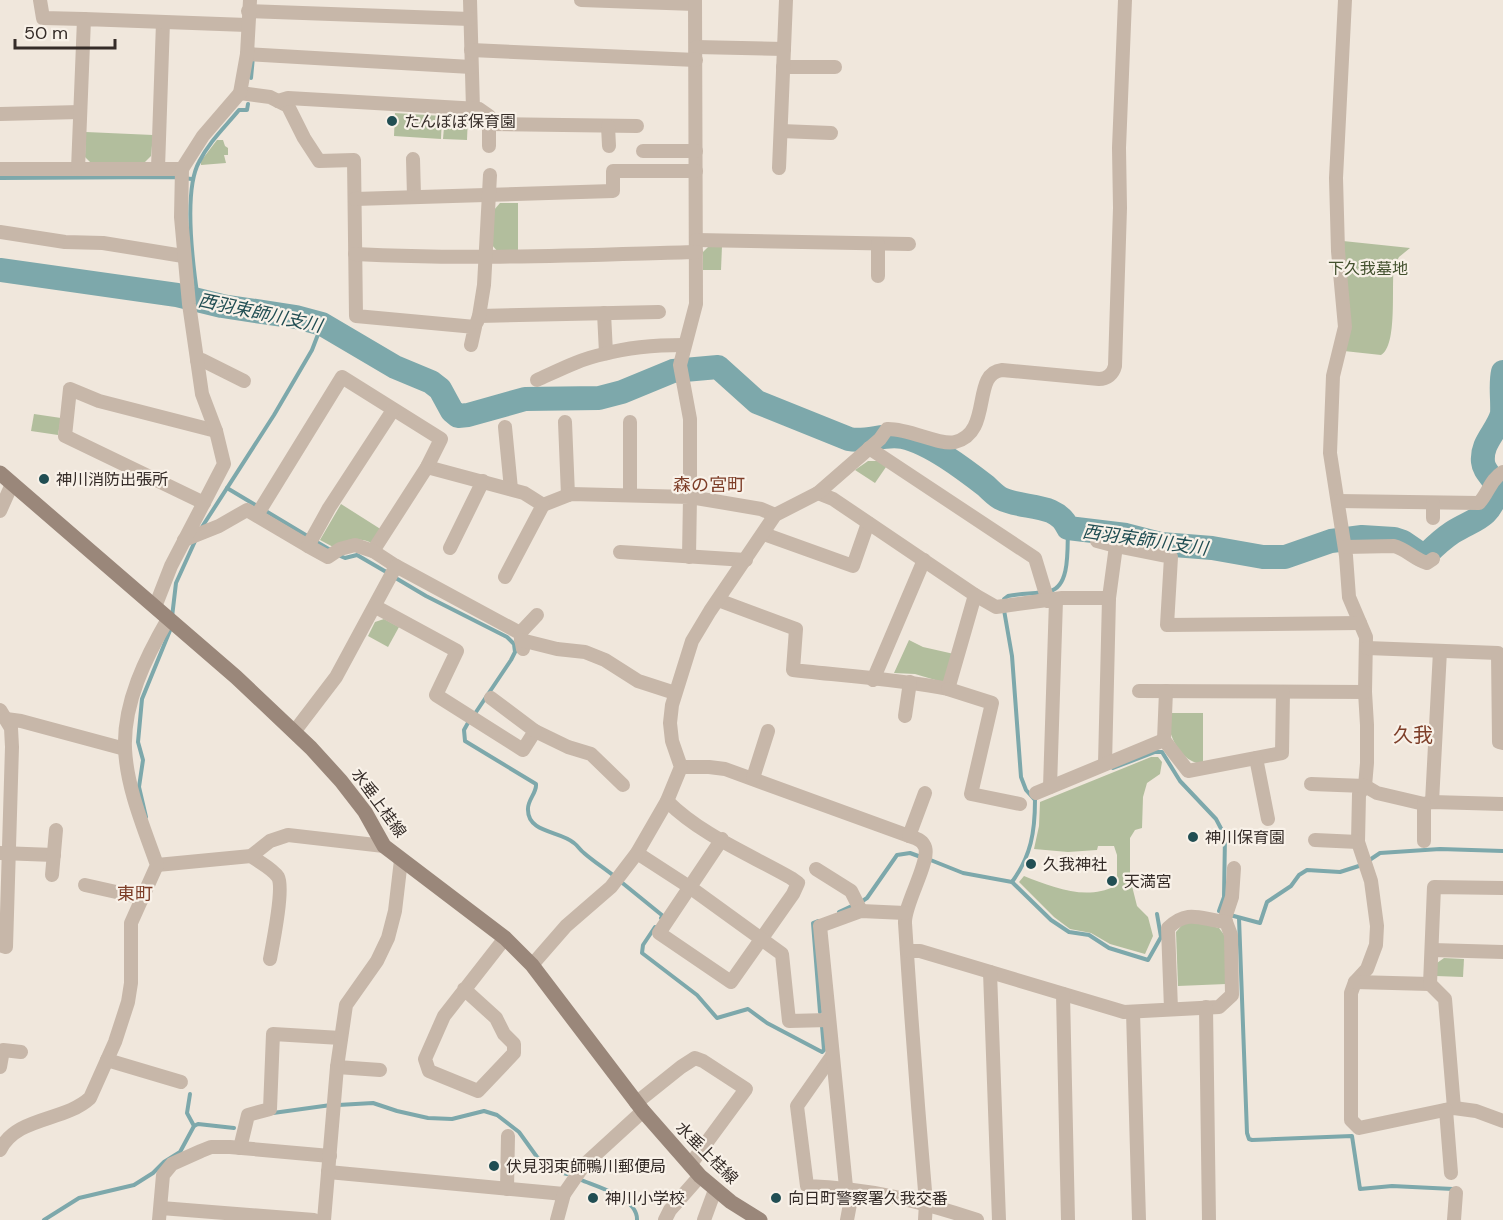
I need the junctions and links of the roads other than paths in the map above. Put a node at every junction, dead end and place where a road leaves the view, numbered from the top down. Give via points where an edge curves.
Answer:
1 (40, 0) edge
2 (470, 0) edge
3 (581, 0) edge
4 (786, 0) edge
5 (1125, 0) edge
6 (1345, 0) edge
7 (695, 2) edge
8 (249, 5) edge
9 (84, 19) junction
10 (470, 19) junction
11 (163, 22) junction
12 (247, 26) junction
13 (784, 49) junction
14 (471, 50) junction
15 (696, 53) junction
16 (251, 54) junction
17 (471, 67) junction
18 (783, 67) junction
19 (835, 67) dead end
20 (240, 93) junction
21 (278, 101) junction
22 (473, 109) junction
23 (80, 112) junction
24 (0, 114) edge
25 (489, 123) junction
26 (608, 126) junction
27 (637, 126) dead end
28 (781, 131) junction
29 (831, 133) dead end
30 (489, 146) dead end
31 (609, 146) dead end
32 (643, 151) dead end
33 (696, 151) junction
34 (413, 159) dead end
35 (158, 168) junction
36 (779, 168) dead end
37 (0, 169) edge
38 (78, 169) junction
39 (696, 171) junction
40 (182, 175) junction
41 (490, 176) dead end
42 (414, 196) junction
43 (488, 196) junction
44 (355, 199) junction
45 (0, 232) edge
46 (878, 244) junction
47 (909, 244) dead end
48 (696, 246) junction
49 (355, 255) junction
50 (183, 256) junction
51 (484, 258) junction
52 (878, 276) dead end
53 (659, 312) dead end
54 (604, 313) junction
55 (477, 322) junction
56 (471, 345) dead end
57 (684, 345) junction
58 (606, 353) junction
59 (197, 360) junction
60 (537, 380) dead end
61 (244, 381) dead end
62 (393, 410) junction
63 (565, 422) dead end
64 (630, 422) dead end
65 (505, 427) dead end
66 (216, 431) junction
67 (878, 440) junction
68 (427, 467) junction
69 (0, 472) edge
70 (1497, 476) edge
71 (483, 482) junction
72 (12, 484) junction
73 (511, 489) junction
74 (818, 493) junction
75 (568, 495) junction
76 (630, 495) junction
77 (690, 497) junction
78 (1338, 501) junction
79 (1433, 502) junction
80 (204, 503) junction
81 (543, 505) junction
82 (260, 510) junction
83 (0, 511) edge
84 (775, 515) junction
85 (1433, 518) dead end
86 (868, 523) junction
87 (764, 534) junction
88 (193, 537) junction
89 (311, 540) junction
90 (1097, 541) dead end
91 (1344, 542) junction
92 (1116, 546) junction
93 (450, 548) dead end
94 (373, 551) junction
95 (620, 552) dead end
96 (689, 557) junction
97 (1434, 559) dead end
98 (746, 560) junction
99 (924, 560) junction
100 (393, 573) junction
101 (505, 577) dead end
102 (975, 595) junction
103 (1049, 596) junction
104 (1109, 598) junction
105 (718, 600) junction
106 (155, 607) junction
107 (376, 607) junction
108 (537, 615) dead end
109 (171, 622) junction
110 (1360, 623) junction
111 (522, 641) junction
112 (1367, 648) junction
113 (1440, 651) junction
114 (873, 680) junction
115 (910, 682) junction
116 (948, 689) junction
117 (1139, 691) dead end
118 (1166, 691) junction
119 (1283, 692) junction
120 (1365, 692) junction
121 (675, 693) junction
122 (491, 698) dead end
123 (3, 715) edge
124 (905, 716) dead end
125 (535, 731) junction
126 (768, 731) dead end
127 (294, 732) junction
128 (1164, 740) junction
129 (1503, 742) edge
130 (6, 746) edge
131 (125, 748) junction
132 (1256, 758) junction
133 (1105, 764) junction
134 (681, 766) junction
135 (753, 778) junction
136 (1311, 784) dead end
137 (623, 785) dead end
138 (1365, 786) junction
139 (1050, 787) junction
140 (925, 793) dead end
141 (1036, 793) dead end
142 (667, 801) junction
143 (1428, 803) junction
144 (1020, 804) dead end
145 (1503, 804) edge
146 (1268, 819) dead end
147 (56, 830) dead end
148 (909, 836) junction
149 (722, 839) junction
150 (1315, 840) dead end
151 (1424, 841) dead end
152 (1358, 842) junction
153 (384, 846) junction
154 (4, 853) edge
155 (637, 853) junction
156 (54, 855) junction
157 (251, 856) junction
158 (401, 860) junction
159 (157, 865) junction
160 (1234, 868) dead end
161 (816, 869) dead end
162 (52, 875) dead end
163 (86, 885) dead end
164 (691, 888) junction
165 (1503, 888) edge
166 (142, 898) junction
167 (859, 906) junction
168 (905, 913) junction
169 (1226, 916) junction
170 (505, 938) junction
171 (761, 938) junction
172 (0, 945) edge
173 (1432, 950) junction
174 (907, 951) junction
175 (1503, 952) edge
176 (270, 958) dead end
177 (532, 965) junction
178 (990, 972) junction
179 (1355, 982) junction
180 (1430, 984) junction
181 (464, 989) junction
182 (1063, 994) junction
183 (1206, 1007) junction
184 (1171, 1009) junction
185 (1133, 1012) junction
186 (829, 1020) junction
187 (341, 1038) junction
188 (1, 1050) edge
189 (21, 1053) dead end
190 (832, 1056) junction
191 (107, 1060) junction
192 (0, 1067) edge
193 (337, 1067) junction
194 (380, 1070) dead end
195 (181, 1082) dead end
196 (640, 1107) junction
197 (1450, 1109) junction
198 (1503, 1121) edge
199 (508, 1136) dead end
200 (240, 1148) junction
201 (0, 1149) edge
202 (330, 1156) junction
203 (695, 1171) junction
204 (328, 1172) junction
205 (1451, 1173) dead end
206 (846, 1187) junction
207 (507, 1189) junction
208 (715, 1190) junction
209 (1456, 1193) dead end
210 (564, 1194) junction
211 (927, 1203) junction
212 (160, 1214) edge
213 (314, 1220) edge
214 (324, 1220) edge
215 (557, 1220) edge
216 (665, 1220) edge
217 (704, 1220) edge
218 (760, 1220) edge
219 (847, 1220) edge
220 (925, 1220) edge
221 (977, 1220) edge
222 (999, 1220) edge
223 (1068, 1220) edge
224 (1139, 1220) edge
225 (1209, 1220) edge
226 (1454, 1220) edge

1 - 9 street via 43,18
2 - 10 street
3 - 7 street
4 - 13 street
5 - 67 street via 1112,373 1099,379 999,370 986,381 975,426 961,439 946,442 890,429
6 - 78 street via 1336,178 1345,327 1333,376 1330,453
7 - 15 street
8 - 10 street
8 - 12 street
9 - 11 street
9 - 23 street
10 - 14 street
11 - 12 street
11 - 35 street
12 - 16 street
13 - 15 street
13 - 18 street
14 - 15 street
14 - 17 street
15 - 33 street
16 - 17 street
16 - 20 street
17 - 22 street
18 - 19 street
18 - 28 street
20 - 21 street
20 - 40 street via 203,136
21 - 22 street via 288,98
21 - 44 street via 288,106 319,160 354,160
22 - 25 street via 489,116
23 - 24 street
23 - 38 street
25 - 26 street
25 - 30 street
26 - 27 street
26 - 31 street
28 - 29 street
28 - 36 street
32 - 33 street
33 - 39 street
34 - 42 street
35 - 38 street
35 - 40 street
37 - 38 street
39 - 43 street via 613,171 613,191
39 - 48 street
40 - 50 street
41 - 43 street
42 - 43 street
42 - 44 street
43 - 51 street
44 - 49 street
45 - 50 street
46 - 47 street
46 - 48 street
46 - 52 street
48 - 51 street
48 - 57 street via 696,304
49 - 51 street
49 - 55 street via 356,316
50 - 59 street
51 - 55 street
53 - 54 street
54 - 55 street
54 - 58 street
55 - 56 street
57 - 58 street
57 - 77 street via 680,370 690,419
58 - 60 street
59 - 61 street
59 - 66 street via 202,394
62 - 68 street via 441,439
62 - 82 street via 342,377
62 - 89 street
63 - 75 street
64 - 76 street
65 - 73 street
66 - 80 street via 224,464
66 - 80 street via 99,401 70,389 65,436
67 - 74 street
67 - 103 street via 1035,558
68 - 71 street
68 - 94 street
69 - 72 main road, 水垂上桂線
70 - 79 street via 1479,503
71 - 73 street
71 - 93 street
72 - 83 street
72 - 106 main road, 水垂上桂線
73 - 81 street
74 - 84 street
74 - 86 street
75 - 76 street
75 - 81 street
76 - 77 street
77 - 84 street
77 - 96 street
78 - 79 street
78 - 91 street
79 - 85 street
80 - 88 street
81 - 101 street
82 - 88 street via 247,510
82 - 89 street
84 - 87 street
86 - 87 street via 853,566
86 - 99 street
87 - 98 street
88 - 106 street via 171,566
89 - 94 street via 328,557 355,544
90 - 92 street
91 - 97 street via 1394,546 1426,563
91 - 110 street via 1348,597
92 - 104 street
92 - 110 street via 1171,556 1167,625
94 - 100 street
95 - 96 street
96 - 98 street
98 - 105 street
99 - 102 street
99 - 114 street
100 - 107 street
100 - 111 street
102 - 103 street via 996,607
102 - 116 street
103 - 104 street
103 - 139 street
104 - 133 street
105 - 114 street via 796,628 793,670
105 - 121 street via 692,641
106 - 109 main road, 水垂上桂線
107 - 125 street via 457,651 436,695 524,750
107 - 127 street via 336,677
108 - 111 street
109 - 127 main road, 水垂上桂線
109 - 131 street via 137,683 128,714
110 - 112 street
111 - 121 street via 585,652 638,681
112 - 113 street
112 - 120 street
113 - 129 street via 1498,653 1499,742
113 - 143 street
114 - 115 street
115 - 116 street
115 - 124 street
116 - 144 street via 992,703 970,794
117 - 118 street
118 - 119 street
118 - 128 street
119 - 120 street
119 - 132 street via 1282,753
120 - 138 street
121 - 134 street via 670,723
122 - 125 street
123 - 130 street via 11,728
123 - 131 street
125 - 137 street via 591,754
126 - 135 street
127 - 153 main road, 水垂上桂線 via 341,781
128 - 132 street via 1188,771
128 - 133 street
130 - 154 street
131 - 159 street via 128,773
132 - 146 street
133 - 139 street
134 - 135 street via 710,766
134 - 142 street
135 - 148 street
136 - 138 street
138 - 143 street via 1377,793
138 - 152 street via 1359,794
139 - 141 street
140 - 148 street
142 - 149 street via 694,824
142 - 155 street
143 - 145 street
143 - 151 street
147 - 156 street
148 - 168 street via 923,843 926,859
149 - 164 street
149 - 171 street via 798,883
150 - 152 street
152 - 179 street via 1375,904 1376,945 1367,969
153 - 157 street via 288,835 270,840
153 - 158 main road, 水垂上桂線
154 - 156 street
154 - 172 street via 6,947
155 - 164 street
155 - 177 street
156 - 162 street
157 - 159 street
157 - 176 street via 277,874 279,881
158 - 170 main road, 水垂上桂線
158 - 187 street via 388,938 377,962 346,1005
159 - 166 street
160 - 169 street
161 - 167 street via 851,891
163 - 166 street
164 - 171 street
164 - 171 street via 659,933 731,982
165 - 173 street via 1434,887
166 - 191 street via 131,923 128,1002
167 - 168 street
167 - 186 street via 820,926
168 - 174 street
169 - 183 street via 1231,935 1232,995 1219,1007
169 - 184 street via 1179,918 1168,928
170 - 177 main road, 水垂上桂線
170 - 181 street
171 - 186 street via 782,954 789,1021
173 - 175 street
173 - 180 street
174 - 178 street via 920,951
174 - 211 street
177 - 196 main road, 水垂上桂線
178 - 182 street
178 - 222 street
179 - 180 street
179 - 197 street via 1350,1009 1351,1120 1359,1128
180 - 197 street via 1445,999
181 - 181 street via 444,1016 425,1059 429,1071 478,1091 514,1053 514,1044 496,1018
182 - 185 street
182 - 223 street
183 - 184 street
183 - 225 street
184 - 185 street
185 - 224 street
186 - 190 street
187 - 193 street
187 - 200 street via 273,1034 270,1109 248,1115
188 - 189 street
188 - 192 street
190 - 206 street
190 - 206 street via 797,1106 807,1186
191 - 195 street
191 - 201 street via 84,1104 17,1130
193 - 194 street
193 - 202 street
196 - 203 main road, 水垂上桂線
196 - 203 street via 681,1066 695,1058 746,1089
196 - 210 street via 584,1165
197 - 198 street via 1476,1111
197 - 205 street
199 - 207 street
200 - 202 street
200 - 212 street via 211,1147 172,1164 163,1175
202 - 204 street
203 - 208 main road, 水垂上桂線
203 - 216 street
204 - 207 street
204 - 214 street
206 - 211 street
206 - 219 street via 850,1204
207 - 210 street
208 - 217 street
208 - 218 main road, 水垂上桂線
209 - 226 street
210 - 215 street
211 - 220 street
211 - 221 street
212 - 213 street

